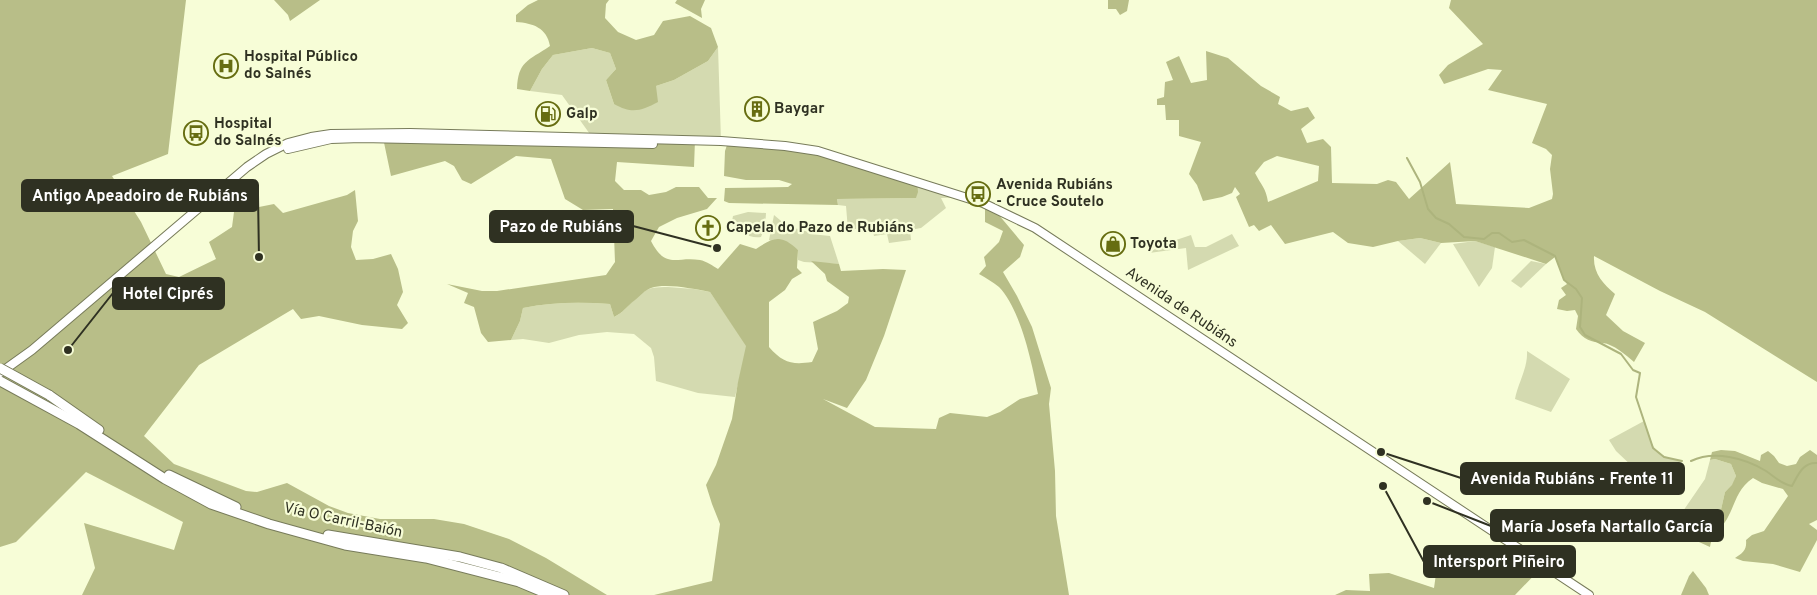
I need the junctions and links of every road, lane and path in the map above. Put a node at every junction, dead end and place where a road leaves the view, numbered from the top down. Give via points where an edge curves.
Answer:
1 (0, 368) edge
2 (0, 373) edge
3 (0, 381) edge
4 (550, 595) edge
5 (564, 595) edge
6 (1589, 595) edge

1 - 5 highway, Vía O Carril-Baión, bridge via 49,395 135,455 229,504 329,535 460,557 501,568
2 - 6 main road, Avenida de Rubiáns via 32,350 247,167 288,143 331,134 410,133 721,141 785,146 860,163 983,203 1035,228
3 - 4 highway, Vía O Carril-Baión via 79,424 211,504 278,527 345,544 426,558 519,582

